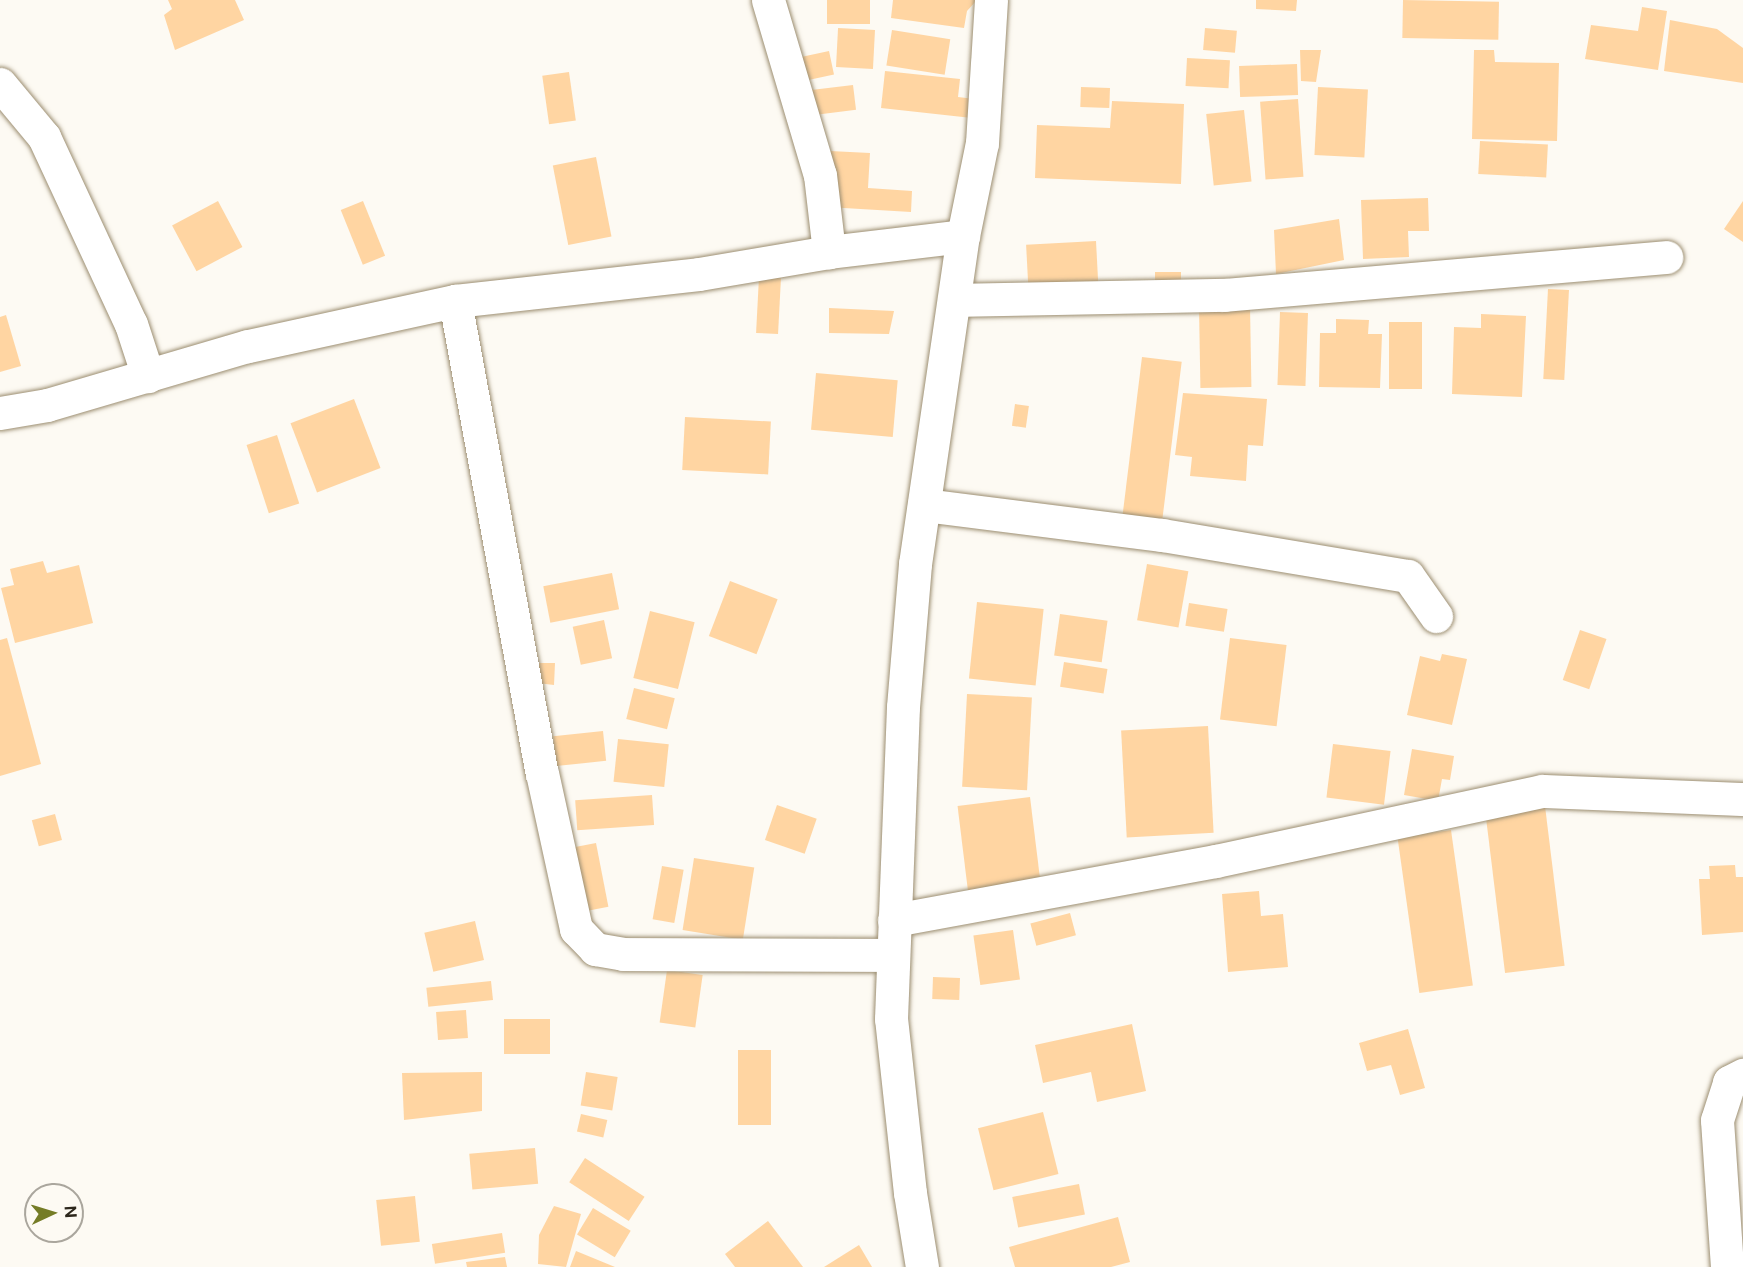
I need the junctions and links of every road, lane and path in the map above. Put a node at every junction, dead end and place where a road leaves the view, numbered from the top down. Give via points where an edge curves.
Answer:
1 (768, 0) edge
2 (991, 0) edge
3 (0, 84) edge
4 (963, 236) junction
5 (829, 252) junction
6 (1666, 257) dead end
7 (954, 300) junction
8 (455, 302) junction
9 (148, 375) junction
10 (0, 413) edge
11 (924, 505) junction
12 (1436, 616) dead end
13 (1743, 799) edge
14 (894, 920) junction
15 (892, 956) junction
16 (1743, 1075) edge
17 (922, 1267) edge
18 (1727, 1267) edge

1 - 5 street via 820,175
2 - 4 street via 982,143
3 - 9 street via 44,137 131,324
4 - 5 street
4 - 7 street
5 - 8 street via 699,274
6 - 7 street via 1224,295
7 - 11 street
8 - 9 street via 248,346
8 - 15 street via 542,773 576,929 595,949 623,954
9 - 10 street via 47,405
11 - 12 street via 1162,535 1408,576
11 - 14 street via 909,621
13 - 14 street via 1542,791 1216,861
14 - 15 street
15 - 17 street via 891,1019
16 - 18 street via 1729,1082 1716,1120

